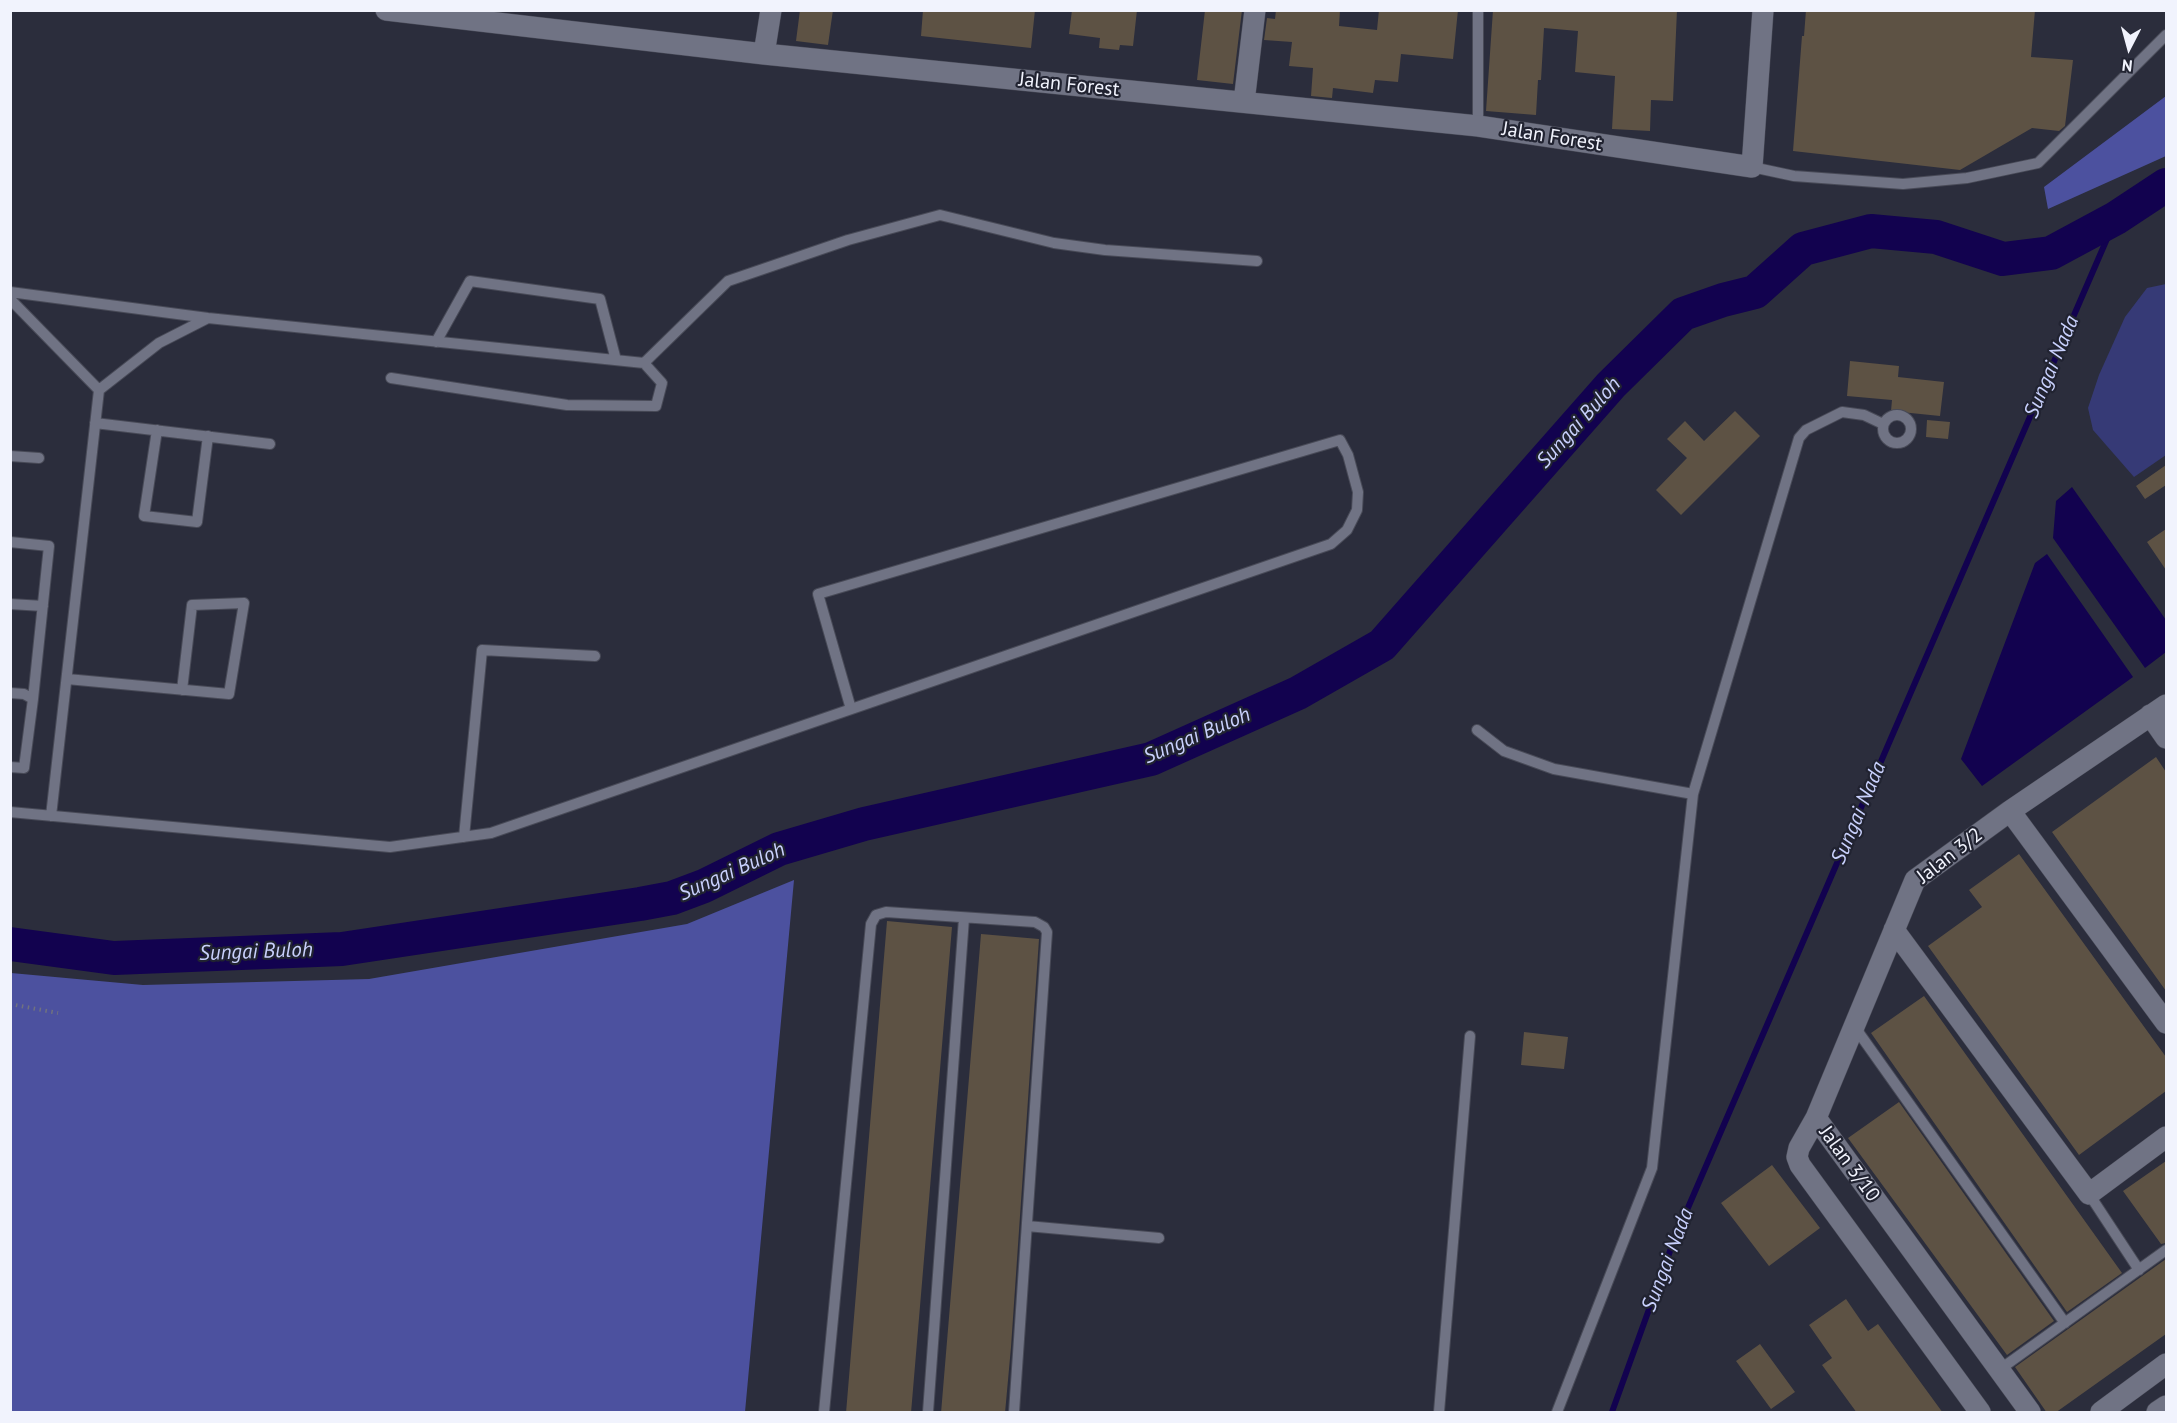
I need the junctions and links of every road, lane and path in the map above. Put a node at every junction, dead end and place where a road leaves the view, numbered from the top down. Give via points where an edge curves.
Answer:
1 (386, 10) edge
2 (771, 10) edge
3 (1256, 10) edge
4 (1478, 10) edge
5 (1763, 10) edge
6 (2166, 34) edge
7 (764, 54) junction
8 (1244, 102) junction
9 (1478, 126) junction
10 (1752, 167) junction
11 (1257, 261) dead end
12 (10, 292) edge
13 (10, 299) edge
14 (208, 318) junction
15 (436, 342) junction
16 (616, 360) junction
17 (644, 363) junction
18 (391, 378) dead end
19 (99, 390) junction
20 (95, 423) junction
21 (1883, 424) dead end
22 (157, 430) junction
23 (208, 436) junction
24 (270, 444) dead end
25 (10, 456) edge
26 (39, 458) dead end
27 (10, 542) edge
28 (10, 604) edge
29 (43, 606) junction
30 (595, 656) dead end
31 (67, 679) junction
32 (182, 690) junction
33 (10, 693) edge
34 (33, 699) junction
35 (851, 709) junction
36 (2158, 710) edge
37 (1477, 730) dead end
38 (2166, 738) edge
39 (10, 767) edge
40 (1693, 794) junction
41 (2010, 811) junction
42 (10, 812) edge
43 (51, 816) junction
44 (464, 837) junction
45 (964, 918) junction
46 (1894, 930) junction
47 (10, 1004) edge
48 (58, 1013) dead end
49 (2166, 1023) edge
50 (1854, 1026) junction
51 (1470, 1036) dead end
52 (1816, 1118) junction
53 (2166, 1137) edge
54 (2089, 1194) junction
55 (1027, 1226) junction
56 (1159, 1238) dead end
57 (2166, 1250) edge
58 (2139, 1270) junction
59 (2066, 1323) junction
60 (2166, 1364) edge
61 (1999, 1370) junction
62 (2166, 1406) edge
63 (824, 1413) edge
64 (928, 1413) edge
65 (1014, 1413) edge
66 (1439, 1413) edge
67 (1557, 1413) edge
68 (1980, 1413) edge
69 (2030, 1413) edge
70 (2101, 1413) edge
71 (2157, 1413) edge

1 - 7 street, Jalan Forest
2 - 7 street
3 - 8 street
4 - 9 lane
5 - 10 street
6 - 10 lane via 2038,163 1967,178 1903,184 1794,176
7 - 8 street, Jalan Forest
8 - 9 street, Jalan Forest
9 - 10 street, Jalan Forest
11 - 17 lane via 1064,245 940,215 848,240 728,281
12 - 14 lane
13 - 19 lane
14 - 15 lane
14 - 19 lane via 159,343
15 - 16 lane
15 - 16 lane via 470,281 600,299
16 - 17 lane
17 - 18 lane via 662,384 656,406 567,405
19 - 20 lane
20 - 22 lane
20 - 31 lane
21 - 40 lane via 1864,415 1842,412 1798,438
22 - 23 lane
22 - 23 lane via 144,516 197,522
23 - 24 lane
25 - 26 lane
27 - 29 lane via 49,546
28 - 29 lane
29 - 34 lane
30 - 44 lane via 482,650
31 - 32 lane
31 - 43 lane
32 - 32 lane via 229,694 244,603 192,605
33 - 34 lane
34 - 39 lane via 24,768
35 - 35 lane via 818,594 1340,440 1348,455 1358,492 1357,510 1347,530 1331,544
35 - 44 lane via 492,833
36 - 38 street
36 - 41 street, Jalan 3/2
37 - 40 lane via 1504,751 1554,769
40 - 67 lane via 1652,1168
41 - 46 street, Jalan 3/2 via 1915,880
41 - 49 street
42 - 43 lane
43 - 44 lane via 390,847
45 - 55 lane via 1035,922 1047,932
45 - 63 lane via 886,912 876,915 871,924
45 - 64 lane
46 - 50 street, Jalan 3/2
46 - 54 street
47 - 48 path
50 - 52 street, Jalan 3/2
50 - 59 lane
51 - 66 lane
52 - 61 street, Jalan 3/10
52 - 68 street, Jalan 3/10 via 1799,1148 1800,1165
53 - 54 street
54 - 58 lane
55 - 56 lane
55 - 65 lane
57 - 58 lane
58 - 59 lane
59 - 61 lane
60 - 70 street
61 - 69 street, Jalan 3/10
62 - 71 street

